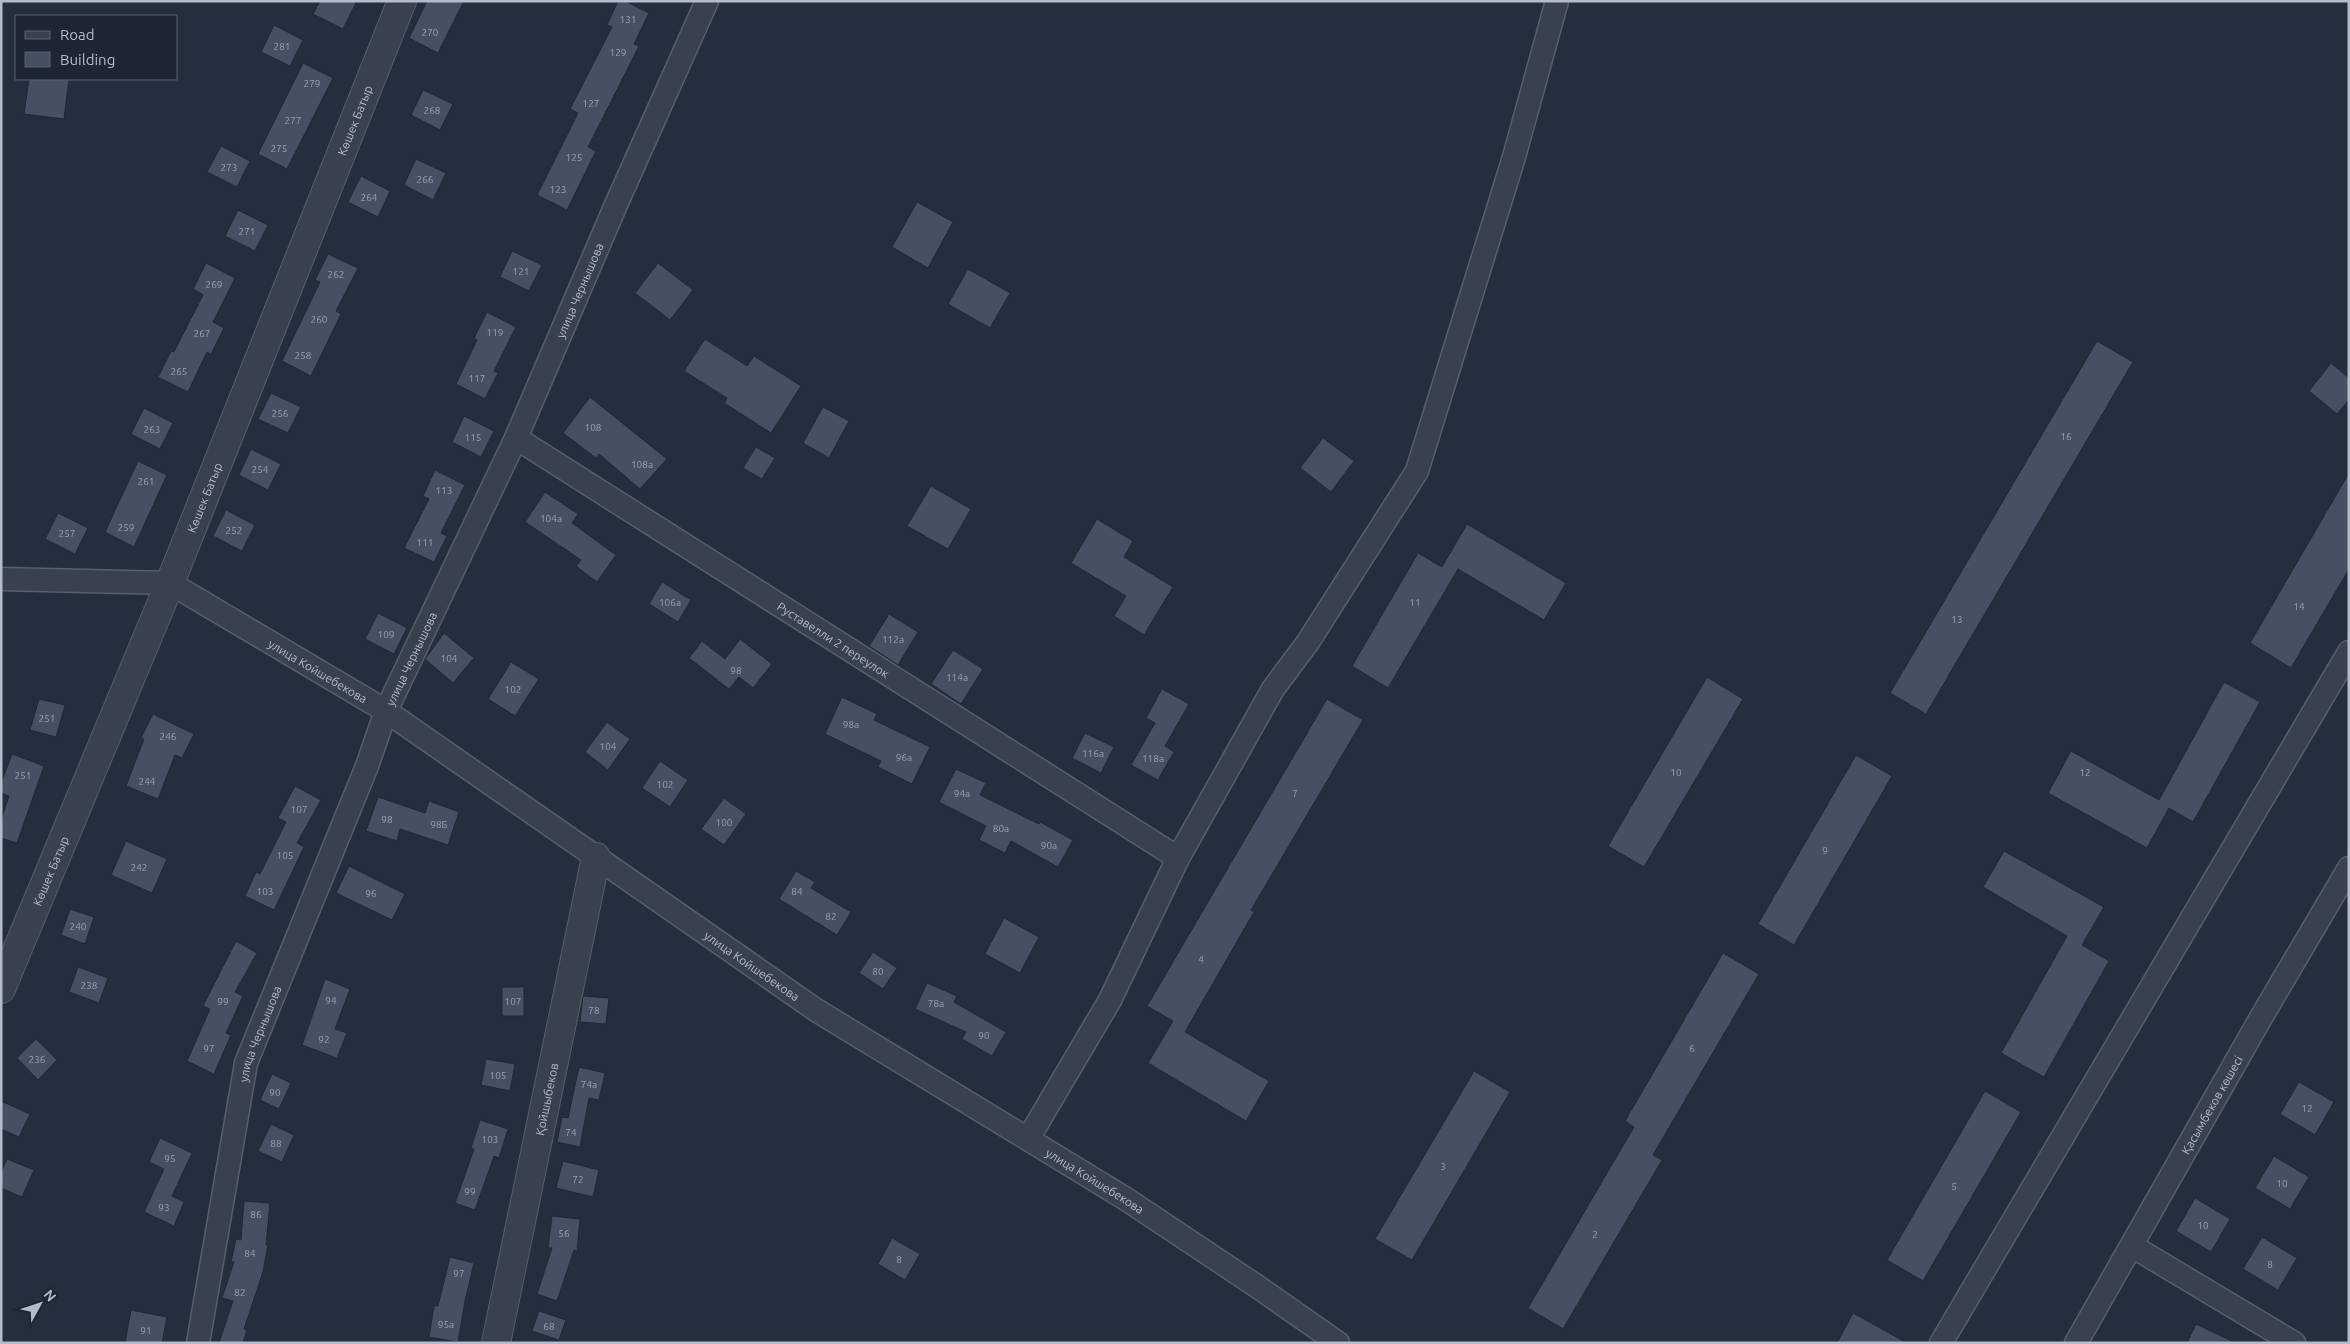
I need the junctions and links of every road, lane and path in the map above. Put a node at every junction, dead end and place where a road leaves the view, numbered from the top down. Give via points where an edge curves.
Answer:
1 (402, 1) edge
2 (707, 1) edge
3 (1557, 1) edge
4 (516, 438) junction
5 (1, 579) edge
6 (170, 583) junction
7 (2349, 652) edge
8 (386, 711) junction
9 (596, 857) junction
10 (1178, 858) junction
11 (2349, 868) edge
12 (1, 989) edge
13 (1028, 1139) junction
14 (2132, 1246) junction
15 (198, 1343) edge
16 (496, 1343) edge
17 (1338, 1343) edge
18 (1941, 1343) edge
19 (2076, 1343) edge
20 (2294, 1343) edge

1 - 6 street, Көшек Батыр
2 - 4 street, улица Чернышова
3 - 10 street via 1514,157 1416,471 1308,642 1272,689
4 - 8 street, улица Чернышова
4 - 10 street, Руставелли 2 переулок
5 - 6 street
6 - 8 street, улица Койшебекова
6 - 12 street, Көшек Батыр
7 - 18 street
8 - 9 street, улица Койшебекова
8 - 15 street, улица Чернышова via 367,766 246,1063
9 - 13 street, улица Койшебекова via 816,1010
9 - 16 street, Қойшыбеков
10 - 13 street via 1110,1000
11 - 14 street, Қасымбеков көшесі
13 - 17 street, улица Койшебекова via 1126,1199
14 - 19 street, Қасымбеков көшесі
14 - 20 street

